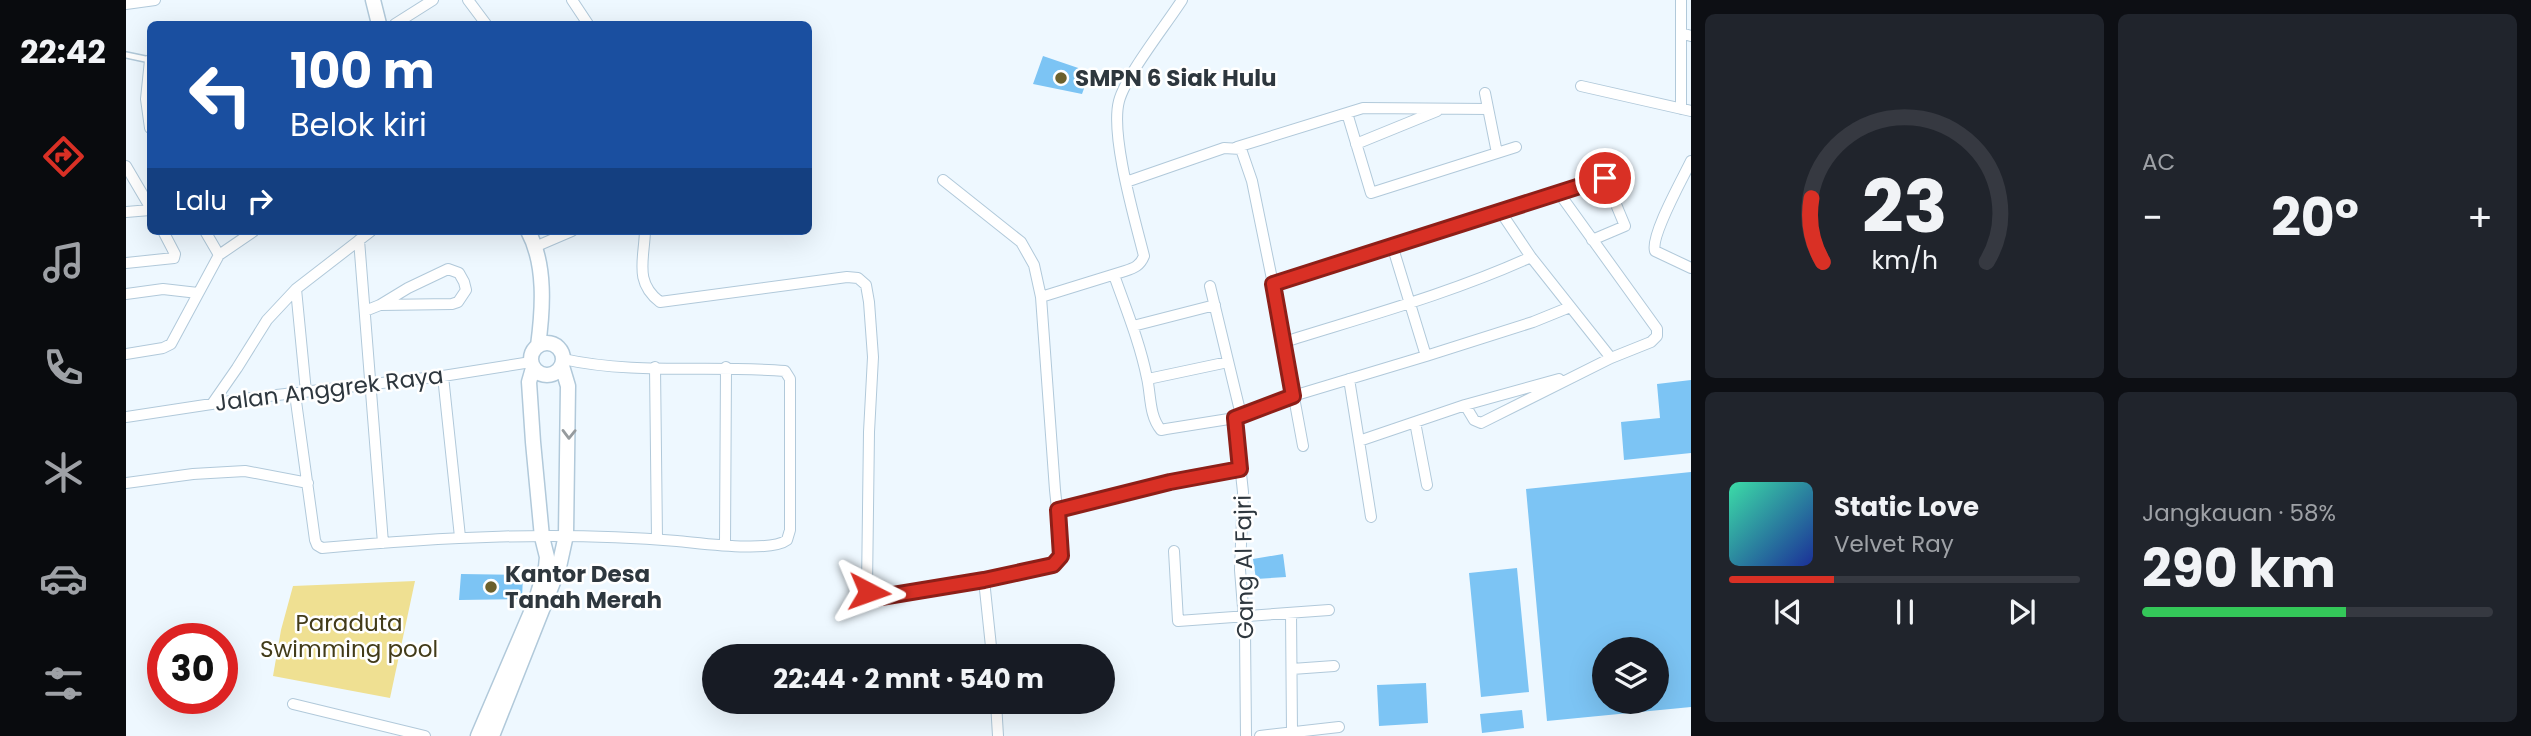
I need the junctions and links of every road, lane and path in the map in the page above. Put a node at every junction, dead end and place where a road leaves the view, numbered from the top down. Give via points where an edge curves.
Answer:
1 (155, 0) edge
2 (373, 0) edge
3 (433, 0) edge
4 (468, 0) edge
5 (572, 0) edge
6 (1182, 0) edge
7 (1681, 0) edge
8 (126, 4) edge
9 (378, 21) edge
10 (400, 21) edge
11 (484, 21) edge
12 (586, 21) edge
13 (1686, 35) edge
14 (126, 55) edge
15 (147, 59) edge
16 (1581, 86) dead end
17 (1485, 93) dead end
18 (1443, 108) junction
19 (1488, 109) junction
20 (1686, 110) edge
21 (1347, 113) junction
22 (1356, 144) junction
23 (1237, 147) junction
24 (1516, 147) dead end
25 (1497, 153) junction
26 (1691, 160) edge
27 (126, 166) edge
28 (943, 180) dead end
29 (1126, 181) junction
30 (1559, 193) junction
31 (147, 204) edge
32 (147, 209) edge
33 (1500, 211) junction
34 (126, 212) edge
35 (165, 235) edge
36 (207, 235) edge
37 (248, 235) edge
38 (365, 235) edge
39 (530, 235) edge
40 (563, 235) edge
41 (647, 235) edge
42 (359, 240) junction
43 (1592, 240) junction
44 (1392, 245) junction
45 (537, 246) junction
46 (219, 255) junction
47 (1531, 257) junction
48 (126, 264) edge
49 (1691, 268) edge
50 (1114, 275) junction
51 (1273, 284) junction
52 (1210, 286) dead end
53 (296, 289) junction
54 (198, 293) junction
55 (126, 294) edge
56 (1041, 297) junction
57 (1409, 303) junction
58 (380, 305) junction
59 (1215, 305) junction
60 (1570, 307) junction
61 (365, 311) junction
62 (541, 324) junction
63 (1132, 326) junction
64 (1284, 342) junction
65 (555, 345) junction
66 (538, 346) junction
67 (126, 354) edge
68 (1426, 356) junction
69 (1611, 358) junction
70 (1228, 362) junction
71 (563, 363) junction
72 (532, 365) junction
73 (655, 367) junction
74 (726, 367) junction
75 (1582, 373) junction
76 (443, 376) junction
77 (1147, 379) junction
78 (1349, 379) junction
79 (370, 385) junction
80 (300, 393) junction
81 (1293, 396) junction
82 (212, 404) junction
83 (1465, 405) junction
84 (126, 416) edge
85 (1238, 417) junction
86 (1415, 422) junction
87 (1359, 441) junction
88 (1303, 446) dead end
89 (1240, 469) junction
90 (126, 483) edge
91 (308, 483) junction
92 (1427, 485) dead end
93 (1058, 510) junction
94 (1371, 517) dead end
95 (566, 536) junction
96 (460, 537) junction
97 (542, 537) junction
98 (657, 539) junction
99 (383, 542) junction
100 (725, 545) junction
101 (1174, 551) dead end
102 (984, 580) junction
103 (540, 604) junction
104 (1329, 610) dead end
105 (1291, 613) junction
106 (1244, 618) junction
107 (991, 644) edge
108 (1334, 666) dead end
109 (1292, 670) junction
110 (293, 704) dead end
111 (997, 714) edge
112 (1339, 727) dead end
113 (1293, 732) junction
114 (425, 736) edge
115 (478, 736) edge
116 (492, 736) edge
117 (998, 736) edge
118 (1246, 736) edge
119 (1260, 736) edge

1 - 8 street
2 - 9 street
3 - 10 street
4 - 11 street
5 - 12 street
6 - 29 street via 1120,99 1118,126
7 - 13 street
13 - 20 street
14 - 15 lane
16 - 20 street
17 - 19 street
18 - 19 street
18 - 21 street via 1363,108
18 - 22 street
19 - 25 street
21 - 22 street
21 - 23 street
22 - 25 street via 1371,193
23 - 29 street
23 - 51 street via 1244,154 1252,181
24 - 25 street
26 - 49 street via 1653,241 1655,251
27 - 31 street
28 - 56 street via 1021,242 1034,265
29 - 50 street via 1144,256 1136,267
30 - 33 street
30 - 43 street
30 - 43 street via 1605,178 1625,226
32 - 34 street
33 - 44 street
33 - 47 street
35 - 48 street via 174,258
36 - 46 street
37 - 46 street
38 - 42 street
39 - 45 street
40 - 45 street
41 - 102 street via 642,279 648,293 660,302 847,277 866,285 873,356 869,592 875,598
42 - 53 street
42 - 61 street
43 - 69 street via 1657,329 1651,342
44 - 51 street
44 - 57 street
45 - 62 street
46 - 54 street
47 - 57 street
47 - 60 street
50 - 56 street
50 - 63 street
51 - 64 street
52 - 59 street, Gang Al Fajri
53 - 80 street
53 - 82 street via 267,320
54 - 55 street via 163,289
54 - 67 street via 171,344
56 - 93 street
57 - 64 street
57 - 68 street
58 - 58 street via 452,304 466,290 459,273 448,269
58 - 61 street
59 - 63 street
59 - 70 street, Gang Al Fajri
60 - 68 street
60 - 69 street
61 - 79 street
62 - 65 street
62 - 66 street
63 - 77 street
64 - 81 street
65 - 66 street
65 - 71 street
66 - 72 street via 532,353
68 - 78 street
69 - 75 street
70 - 77 street
70 - 85 street, Gang Al Fajri
71 - 72 street via 551,376
71 - 73 street
71 -> 95 street via 568,386
72 - 76 street, Jalan Anggrek Raya
72 - 97 street via 529,382
73 - 74 street
73 - 98 street
74 - 100 street
74 - 100 street via 785,371 790,379 790,530 787,540 777,546
75 - 83 street
75 - 83 street via 1481,423
76 - 79 street, Jalan Anggrek Raya
76 - 96 street
77 - 85 street via 1154,418 1161,430
78 - 81 street
78 - 87 street
79 - 80 street, Jalan Anggrek Raya
79 - 99 street
80 - 82 street, Jalan Anggrek Raya
80 - 91 street
81 - 85 street
81 - 88 street
82 - 84 street, Jalan Anggrek Raya
83 - 86 street
85 - 89 street, Gang Al Fajri
86 - 87 street
86 - 92 street
87 - 94 street
89 - 93 street
89 - 106 street, Gang Al Fajri
90 - 91 street via 245,471
91 - 99 street via 319,547
93 - 102 street via 1061,556 1053,565
95 - 97 street
95 - 98 street
95 - 103 street via 559,567
96 - 97 street
96 - 99 street
97 - 103 street via 547,557
98 - 100 street
101 - 106 street via 1178,621
102 - 107 street
103 - 115 street
103 - 116 street
104 - 105 street
105 - 106 street
105 - 109 street
106 - 118 street, Gang Al Fajri
108 - 109 street
109 - 113 street
110 - 114 street
111 - 117 street
112 - 113 street
113 - 119 street

